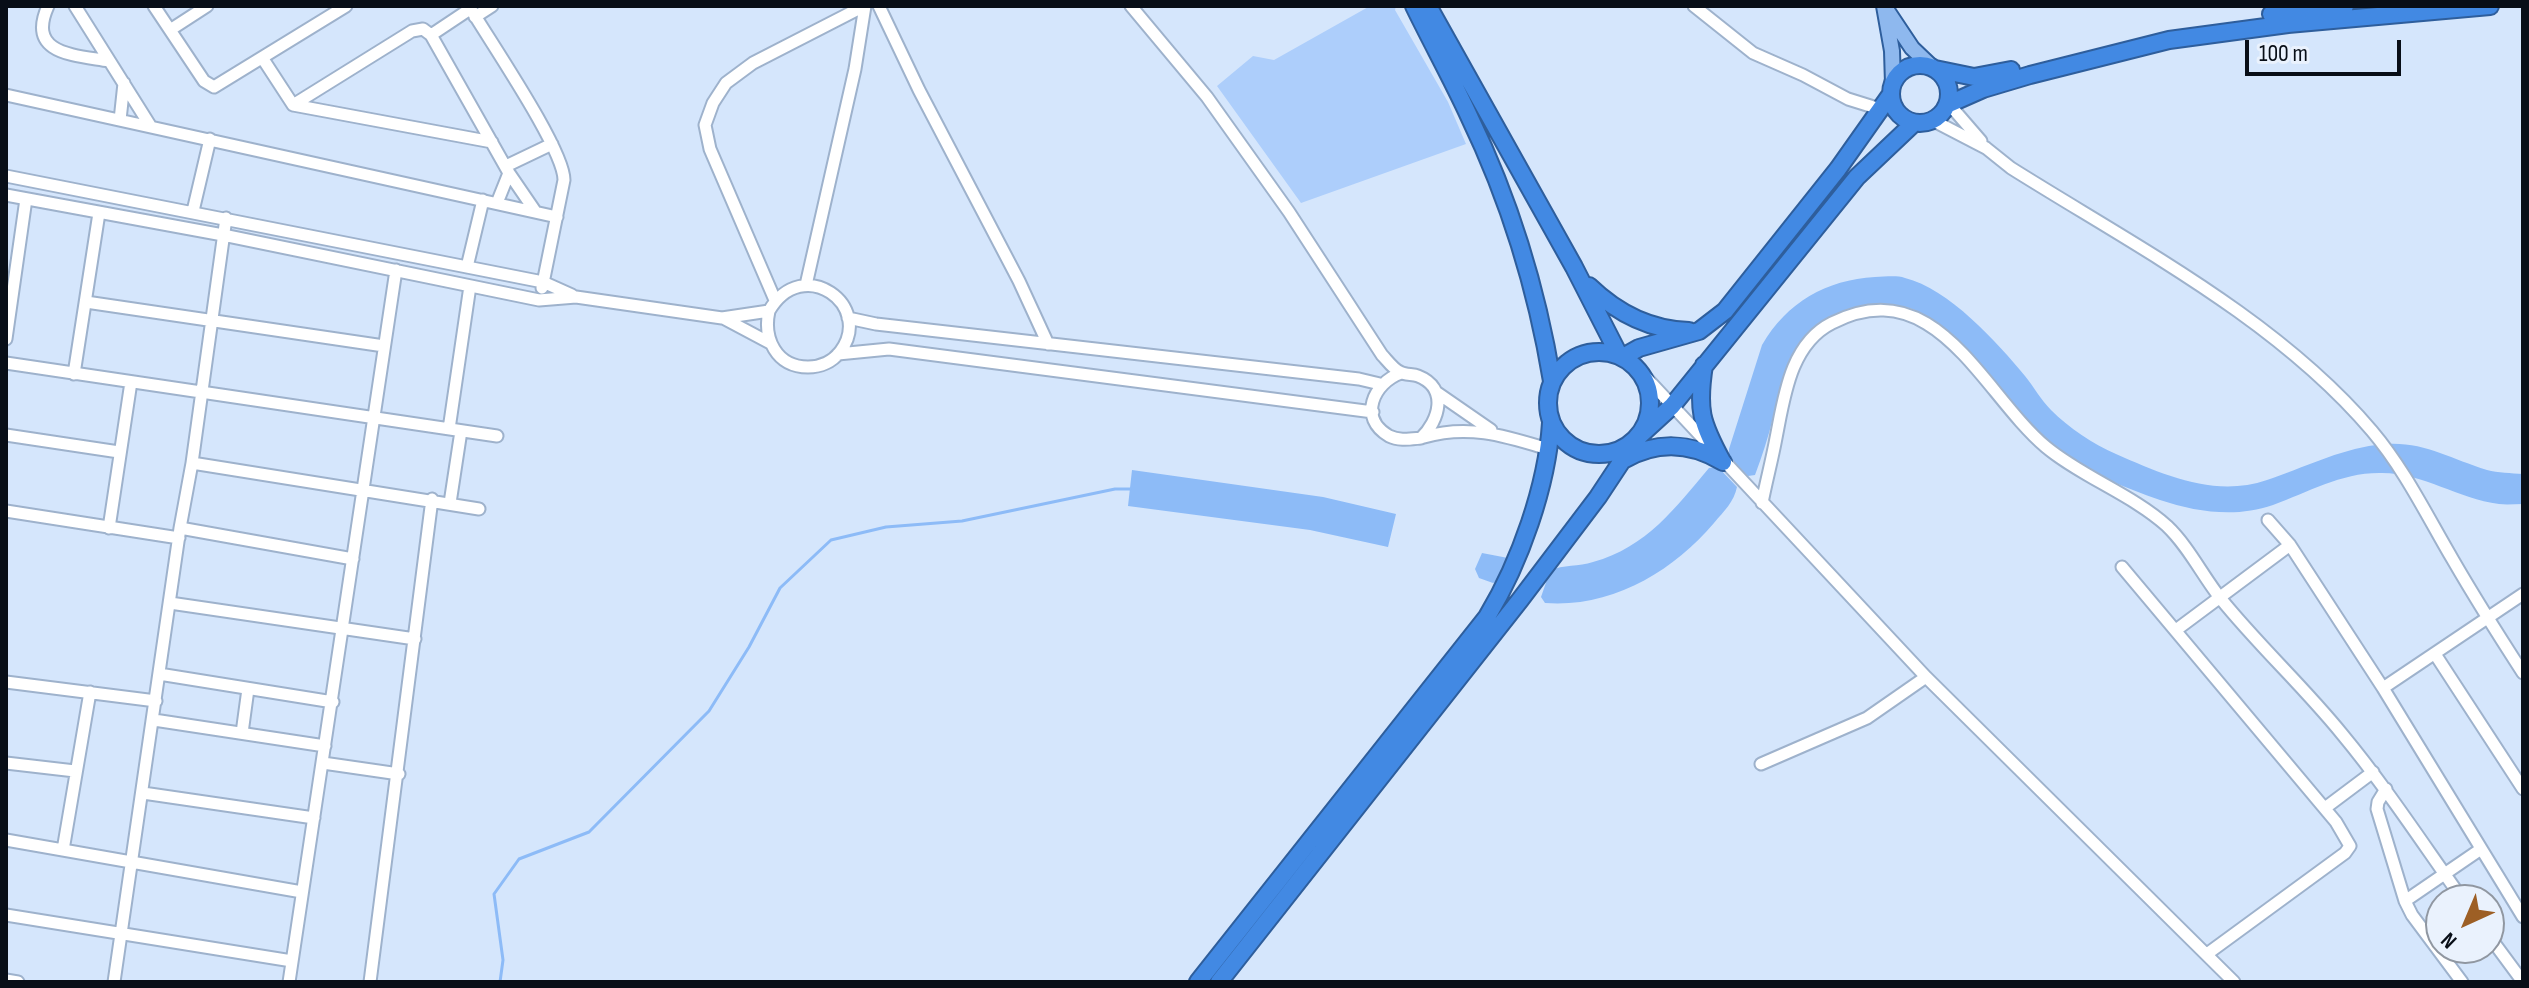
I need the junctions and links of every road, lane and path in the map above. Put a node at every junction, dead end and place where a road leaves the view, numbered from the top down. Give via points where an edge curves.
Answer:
1 (48, 6) edge
2 (75, 6) edge
3 (154, 6) edge
4 (207, 6) edge
5 (346, 6) edge
6 (492, 6) edge
7 (864, 6) edge
8 (879, 6) edge
9 (1131, 6) edge
10 (1414, 6) edge
11 (1428, 6) edge
12 (1694, 6) edge
13 (1884, 6) edge
14 (2345, 6) edge
15 (2490, 6) edge
16 (471, 11) edge
17 (170, 30) junction
18 (431, 35) junction
19 (263, 59) junction
20 (109, 61) junction
21 (1934, 68) junction
22 (124, 83) junction
23 (1892, 89) junction
24 (6, 95) edge
25 (1949, 104) junction
26 (293, 105) junction
27 (1880, 109) junction
28 (120, 120) junction
29 (1934, 121) junction
30 (1914, 123) junction
31 (151, 127) junction
32 (210, 139) junction
33 (492, 142) junction
34 (552, 144) junction
35 (1986, 148) junction
36 (508, 170) junction
37 (6, 176) edge
38 (6, 195) edge
39 (26, 199) junction
40 (483, 200) junction
41 (497, 203) junction
42 (193, 211) junction
43 (535, 211) junction
44 (99, 213) junction
45 (557, 217) junction
46 (226, 218) junction
47 (223, 235) junction
48 (467, 267) junction
49 (1574, 267) junction
50 (396, 270) junction
51 (543, 282) junction
52 (806, 285) junction
53 (470, 286) junction
54 (10, 291) edge
55 (576, 297) junction
56 (539, 300) junction
57 (775, 300) junction
58 (86, 302) junction
59 (769, 311) junction
60 (722, 318) junction
61 (848, 318) junction
62 (212, 320) junction
63 (1699, 331) junction
64 (6, 339) edge
65 (770, 343) junction
66 (1048, 344) junction
67 (384, 346) junction
68 (838, 354) junction
69 (1621, 356) junction
70 (6, 363) edge
71 (1704, 364) junction
72 (1640, 371) junction
73 (1401, 373) junction
74 (74, 374) junction
75 (1552, 381) junction
76 (131, 382) junction
77 (1380, 384) junction
78 (202, 390) junction
79 (1435, 391) junction
80 (1672, 406) junction
81 (1373, 412) junction
82 (374, 417) junction
83 (1551, 423) junction
84 (449, 429) junction
85 (461, 431) junction
86 (1495, 433) junction
87 (6, 435) edge
88 (497, 436) dead end
89 (1421, 438) junction
90 (1637, 438) junction
91 (1548, 449) junction
92 (119, 452) junction
93 (1622, 461) junction
94 (1723, 462) junction
95 (192, 463) junction
96 (364, 489) junction
97 (432, 499) junction
98 (450, 503) junction
99 (1762, 503) junction
100 (479, 509) dead end
101 (6, 511) edge
102 (2268, 520) dead end
103 (109, 528) junction
104 (180, 533) junction
105 (2290, 545) junction
106 (353, 559) junction
107 (2122, 567) dead end
108 (2523, 594) edge
109 (2220, 598) junction
110 (170, 603) junction
111 (2487, 618) junction
112 (343, 629) junction
113 (2176, 630) junction
114 (415, 639) junction
115 (2435, 654) junction
116 (2523, 673) edge
117 (159, 674) junction
118 (1926, 677) junction
119 (6, 682) edge
120 (2383, 688) junction
121 (248, 689) junction
122 (90, 692) junction
123 (156, 701) junction
124 (333, 702) junction
125 (154, 720) junction
126 (242, 733) junction
127 (325, 746) junction
128 (6, 763) edge
129 (323, 763) junction
130 (1761, 764) dead end
131 (75, 771) junction
132 (2373, 772) junction
133 (399, 774) junction
134 (2386, 789) junction
135 (2523, 789) edge
136 (143, 793) junction
137 (2325, 808) junction
138 (314, 818) junction
139 (6, 840) edge
140 (2481, 849) junction
141 (63, 850) junction
142 (133, 862) junction
143 (2444, 874) junction
144 (2451, 884) edge
145 (302, 892) junction
146 (2405, 901) junction
147 (6, 915) edge
148 (2523, 917) edge
149 (122, 933) junction
150 (2207, 954) junction
151 (2505, 958) edge
152 (292, 961) junction
153 (6, 980) edge
154 (18, 982) edge
155 (114, 982) edge
156 (289, 982) edge
157 (370, 982) edge
158 (1198, 982) edge
159 (1219, 982) edge
160 (2234, 982) edge
161 (2462, 982) edge
162 (2523, 982) edge

1 - 20 street via 42,30 51,47
2 - 20 street
3 - 17 street
4 - 17 street
5 - 19 street
6 - 16 street
7 - 52 street via 855,69
7 - 57 street via 753,63 726,83 705,125 710,149
8 - 66 street
9 - 73 street via 1207,97 1382,355
10 - 75 highway via 1498,187 1536,303
11 - 49 highway
12 - 27 street via 1753,53
13 - 21 main road via 1912,48
13 - 23 main road
14 - 21 highway via 2172,28 1995,74 1974,77
15 - 25 highway via 2169,40 2030,75
16 - 18 street
16 - 34 street
17 - 19 street via 209,86 220,86
18 - 26 street via 423,29 412,31
18 - 33 street
19 - 26 street
20 - 22 street
21 - 23 highway via 1914,66 1898,76
21 - 25 highway via 1948,85
22 - 28 street
22 - 31 street
23 - 27 highway
23 - 30 highway via 1897,113
24 - 28 street
25 - 29 highway
25 - 35 street
26 - 33 street
27 - 63 highway via 1732,302
28 - 31 street
29 - 30 highway
29 - 35 street
30 - 71 highway via 1857,177
31 - 32 street
32 - 40 street
32 - 42 street
33 - 36 street
34 - 36 street
34 - 45 street via 564,169
35 - 111 street via 2196,283 2318,374 2374,434 2407,480
36 - 41 street
36 - 43 street
37 - 42 street
38 - 39 street
39 - 44 street
39 - 54 street
40 - 41 street
40 - 48 street
41 - 43 street
42 - 46 street
43 - 45 street
44 - 47 street
44 - 58 street
45 - 51 street
46 - 47 street
46 - 48 street
47 - 50 street
47 - 62 street
48 - 51 street
49 - 63 highway via 1602,298 1637,320
49 - 69 highway
50 - 53 street
50 - 67 street
51 - 55 street
51 - 56 street
52 - 57 street
52 - 61 street via 835,295
53 - 56 street
53 - 84 street
54 - 64 street
55 - 56 street
55 - 60 street
57 - 59 street
58 - 62 street
58 - 74 street
59 - 60 street
59 - 65 street
60 - 65 street
61 - 66 street
61 - 68 street via 849,331
62 - 67 street
62 - 78 street
63 - 69 highway
65 - 68 street via 781,358 804,368 817,367
66 - 77 street
67 - 82 street
68 - 81 street via 889,349
69 - 72 highway
69 - 75 highway via 1588,352 1561,367
70 - 74 street
71 - 80 highway
71 - 94 highway via 1700,408
72 - 80 street
72 - 90 highway via 1651,406
73 - 77 street
73 - 79 street via 1417,375
74 - 76 street
75 - 83 highway via 1547,402
76 - 78 street
76 - 92 street
77 - 81 street
78 - 82 street
78 - 95 street
79 - 86 street
79 - 89 street via 1439,412
80 - 90 highway
80 - 94 street
81 - 89 street via 1390,436
82 - 84 street
82 - 96 street
83 - 90 highway via 1583,452 1612,453
83 - 91 highway
84 - 85 street
85 - 88 street
85 - 98 street
86 - 89 street via 1457,430
86 - 91 street
87 - 92 street
90 - 93 highway
91 - 158 highway via 1525,543 1487,617
92 - 103 street
93 - 94 highway via 1646,449 1672,446 1699,450
93 - 159 highway via 1520,600
94 - 99 street
95 - 96 street
95 - 104 street
96 - 97 street
96 - 106 street
97 - 98 street
97 - 114 street
98 - 100 street
99 - 109 street via 1792,372 1815,334 1870,311 1908,313 1952,341 2048,449 2167,527
99 - 118 street
101 - 103 street
102 - 105 street
103 - 104 street
104 - 106 street
104 - 110 street
105 - 109 street
105 - 120 street
106 - 112 street
107 - 113 street
108 - 111 street
109 - 113 street
109 - 132 street
110 - 112 street
110 - 117 street
111 - 115 street
111 - 116 street
112 - 114 street
112 - 124 street
113 - 137 street
114 - 133 street
115 - 120 street
115 - 135 street
117 - 121 street
117 - 123 street
118 - 130 street via 1867,718
118 - 150 street
119 - 122 street
120 - 140 street
121 - 124 street
121 - 126 street
122 - 123 street
122 - 131 street
123 - 125 street
124 - 127 street
125 - 126 street
125 - 136 street
126 - 127 street
127 - 129 street
128 - 131 street
129 - 133 street
129 - 138 street
131 - 141 street
132 - 134 street
132 - 137 street
133 - 157 street
134 - 143 street
134 - 146 street via 2377,809
136 - 138 street
136 - 142 street
137 - 150 street via 2347,839 2348,850
138 - 145 street
139 - 141 street
140 - 143 street
140 - 148 street
141 - 142 street
142 - 145 street
142 - 149 street
143 - 144 street
143 - 146 street
145 - 152 street
146 - 161 street
147 - 149 street
149 - 152 street
149 - 155 street
150 - 160 street
151 - 162 street
152 - 156 street
153 - 154 street

